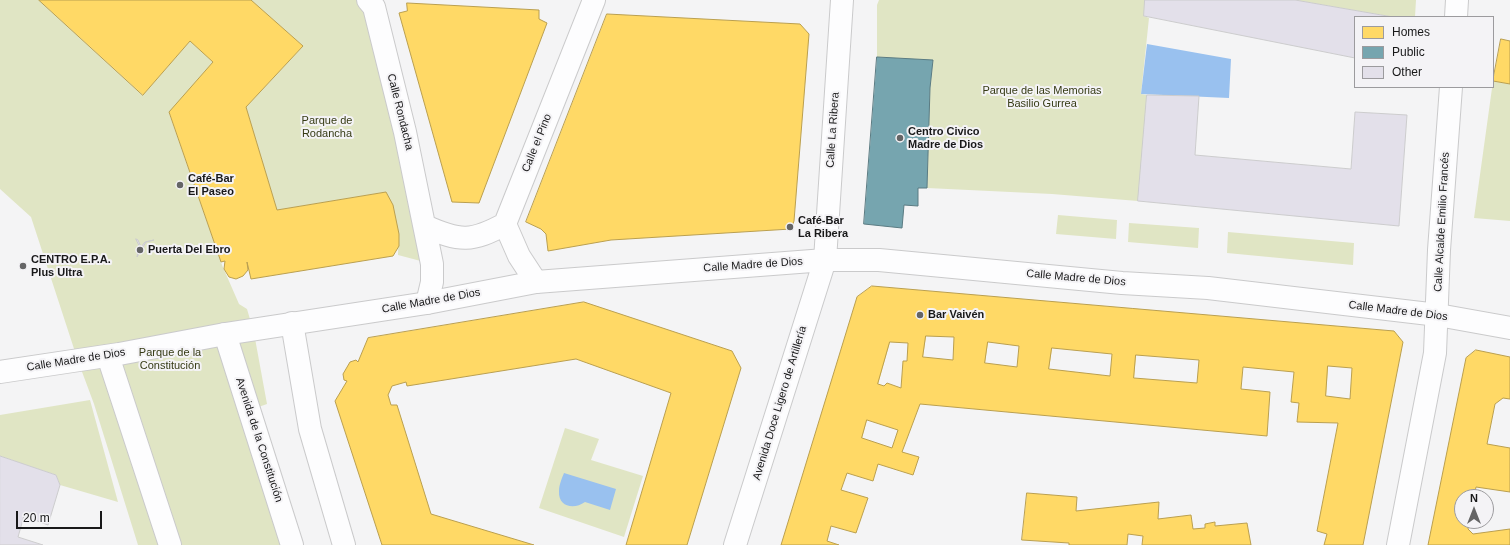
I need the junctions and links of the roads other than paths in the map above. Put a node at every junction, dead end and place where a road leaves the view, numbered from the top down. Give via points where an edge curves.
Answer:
1 (368, 0) edge
2 (594, 0) edge
3 (842, 0) edge
4 (1458, 0) edge
5 (1456, 16) edge
6 (1451, 88) edge
7 (505, 224) junction
8 (425, 226) junction
9 (825, 260) junction
10 (536, 282) junction
11 (427, 303) junction
12 (1438, 315) junction
13 (292, 323) junction
14 (1510, 328) edge
15 (225, 334) junction
16 (108, 356) junction
17 (0, 372) edge
18 (170, 545) edge
19 (292, 545) edge
20 (344, 545) edge
21 (735, 545) edge
22 (1398, 545) edge

1 - 8 street, Calle Rondacha via 374,7 406,132
2 - 7 street, Calle el Pino
3 - 9 street, Calle La Ribera
4 - 5 street
6 - 12 street, Calle Alcalde Emilio Francés via 1439,250
7 - 8 street via 472,239 447,236
7 - 10 street via 519,256
8 - 11 street, Calle Rondacha via 432,264 432,282
9 - 10 street, Calle Madre de Dios
9 - 12 street, Calle Madre de Dios via 886,261 1208,288
9 - 21 street, Avenida Doce Ligero de Artillería
10 - 11 street, Calle Madre de Dios
11 - 13 street, Calle Madre de Dios
12 - 14 street, Calle Madre de Dios
12 - 22 street, Calle Alcalde Emilio Francés via 1435,353
13 - 15 street, Calle Madre de Dios
13 - 20 street via 310,429
15 - 16 street, Calle Madre de Dios
15 - 19 street, Avenida de la Constitución
16 - 17 street, Calle Madre de Dios
16 - 18 street

